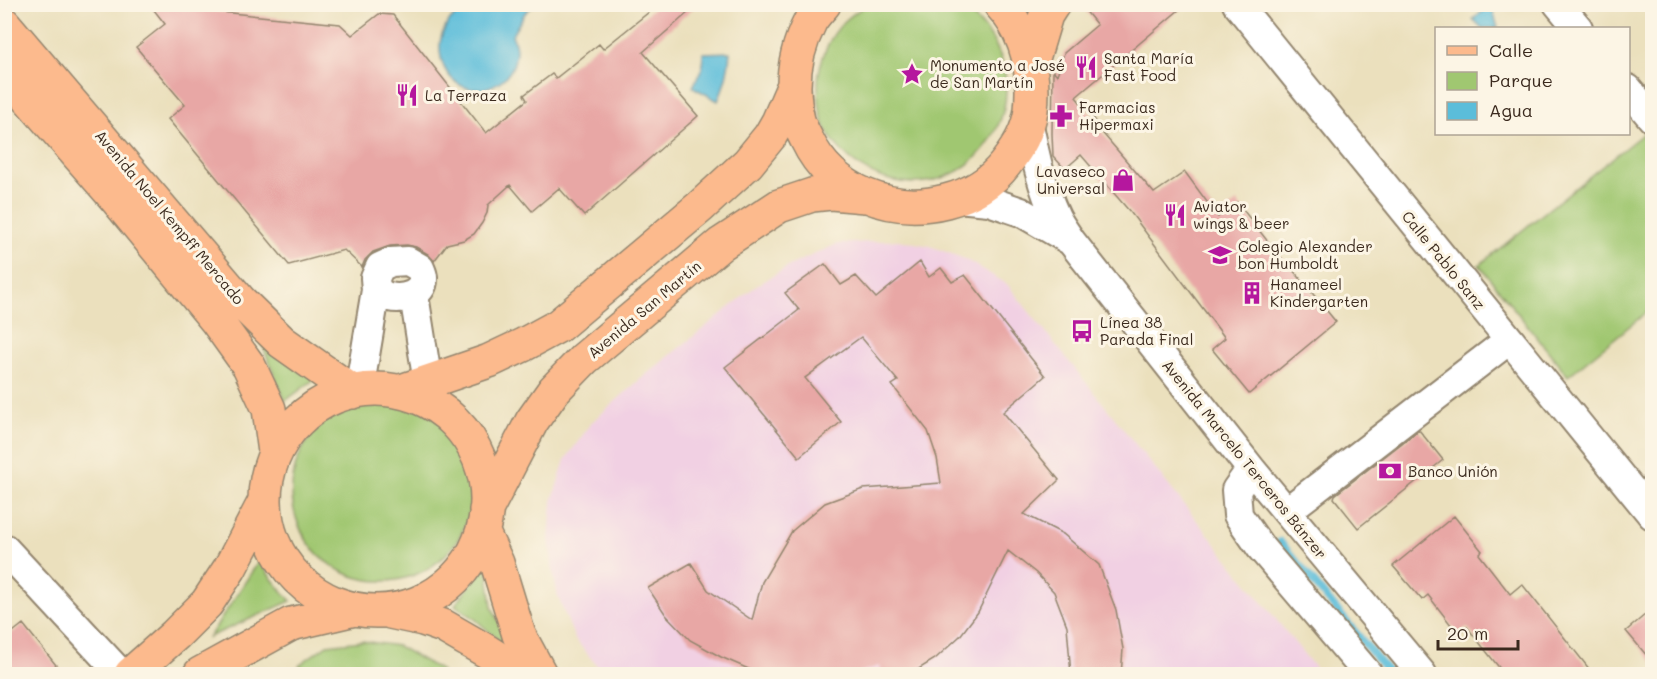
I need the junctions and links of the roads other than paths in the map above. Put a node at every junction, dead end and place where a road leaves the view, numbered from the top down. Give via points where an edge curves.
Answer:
1 (1000, 4) edge
2 (1053, 4) edge
3 (1237, 4) edge
4 (1558, 4) edge
5 (815, 10) edge
6 (4, 24) edge
7 (1577, 27) edge
8 (1031, 65) junction
9 (4, 70) edge
10 (793, 87) junction
11 (1630, 90) edge
12 (1653, 118) edge
13 (1029, 125) junction
14 (866, 196) junction
15 (957, 198) junction
16 (1071, 241) junction
17 (1509, 340) junction
18 (356, 391) junction
19 (420, 392) junction
20 (275, 452) junction
21 (1251, 469) junction
22 (264, 503) junction
23 (1287, 511) junction
24 (1653, 515) edge
25 (485, 521) junction
26 (4, 548) edge
27 (351, 610) junction
28 (388, 612) junction
29 (121, 675) edge
30 (131, 675) edge
31 (200, 675) edge
32 (522, 675) edge
33 (540, 675) edge
34 (1368, 675) edge
35 (1422, 675) edge

1 - 8 main road via 1023,39
2 - 8 main road
3 - 17 street, Calle Pablo Sanz
4 - 7 street
5 - 10 main road via 797,52
6 - 18 main road, Avenida Noel Kempff Mercado via 240,301 282,342
8 - 13 main road
9 - 20 main road, Avenida Noel Kempff Mercado via 118,201 249,366 269,409
10 - 14 main road via 798,122 813,153 836,178
10 - 19 main road via 770,136 748,163 558,326
11 - 12 street
13 - 15 main road via 999,172 980,188
13 - 16 street, Avenida Marcelo Terceros Bánzer via 1046,191
14 - 15 main road via 897,205 929,205
14 - 25 main road, Avenida San Martín via 812,195 779,206 721,244 584,359 554,390 532,421
15 - 16 street, Avenida Marcelo Terceros Bánzer via 988,201 1021,212
16 - 21 street, Avenida Marcelo Terceros Bánzer
17 - 23 street
17 - 24 street, Calle Pablo Sanz
18 - 19 main road
18 - 19 street via 375,278 380,267 408,261 420,268 423,279 414,295
18 - 20 main road via 321,403 294,424
19 - 25 main road via 456,422 475,447 485,478
20 - 22 main road
21 - 23 street, Avenida Marcelo Terceros Bánzer
21 - 34 street via 1236,490 1238,515
22 - 27 main road via 271,539 289,571 317,596
22 - 30 main road via 207,603
23 - 35 street, Avenida Marcelo Terceros Bánzer
25 - 28 main road, Avenida San Martín via 469,562 447,586 420,603
25 - 33 main road via 519,635
26 - 29 street
27 - 28 main road
27 - 31 main road via 291,624
28 - 32 main road via 443,626

